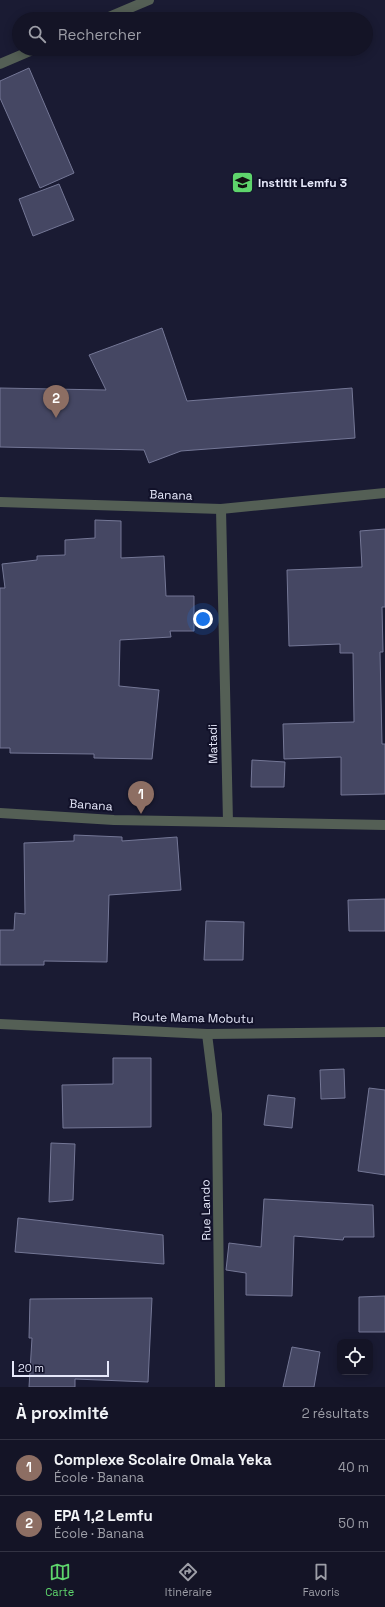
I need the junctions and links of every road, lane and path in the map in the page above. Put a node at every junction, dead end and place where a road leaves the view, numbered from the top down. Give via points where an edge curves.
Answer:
1 (149, 0) edge
2 (121, 12) edge
3 (19, 56) edge
4 (0, 64) edge
5 (385, 493) edge
6 (0, 502) edge
7 (221, 509) junction
8 (0, 813) edge
9 (228, 822) junction
10 (385, 825) edge
11 (0, 1024) edge
12 (385, 1032) edge
13 (207, 1034) junction
14 (220, 1387) edge

1 - 2 street
3 - 4 street
5 - 7 street, Banana
6 - 7 street, Banana
7 - 9 street, Matadi
8 - 9 street, Banana via 114,820
9 - 10 street
11 - 13 street, Route Mama Mobutu
12 - 13 street, Route Mama Mobutu
13 - 14 street, Rue Lando via 217,1114

